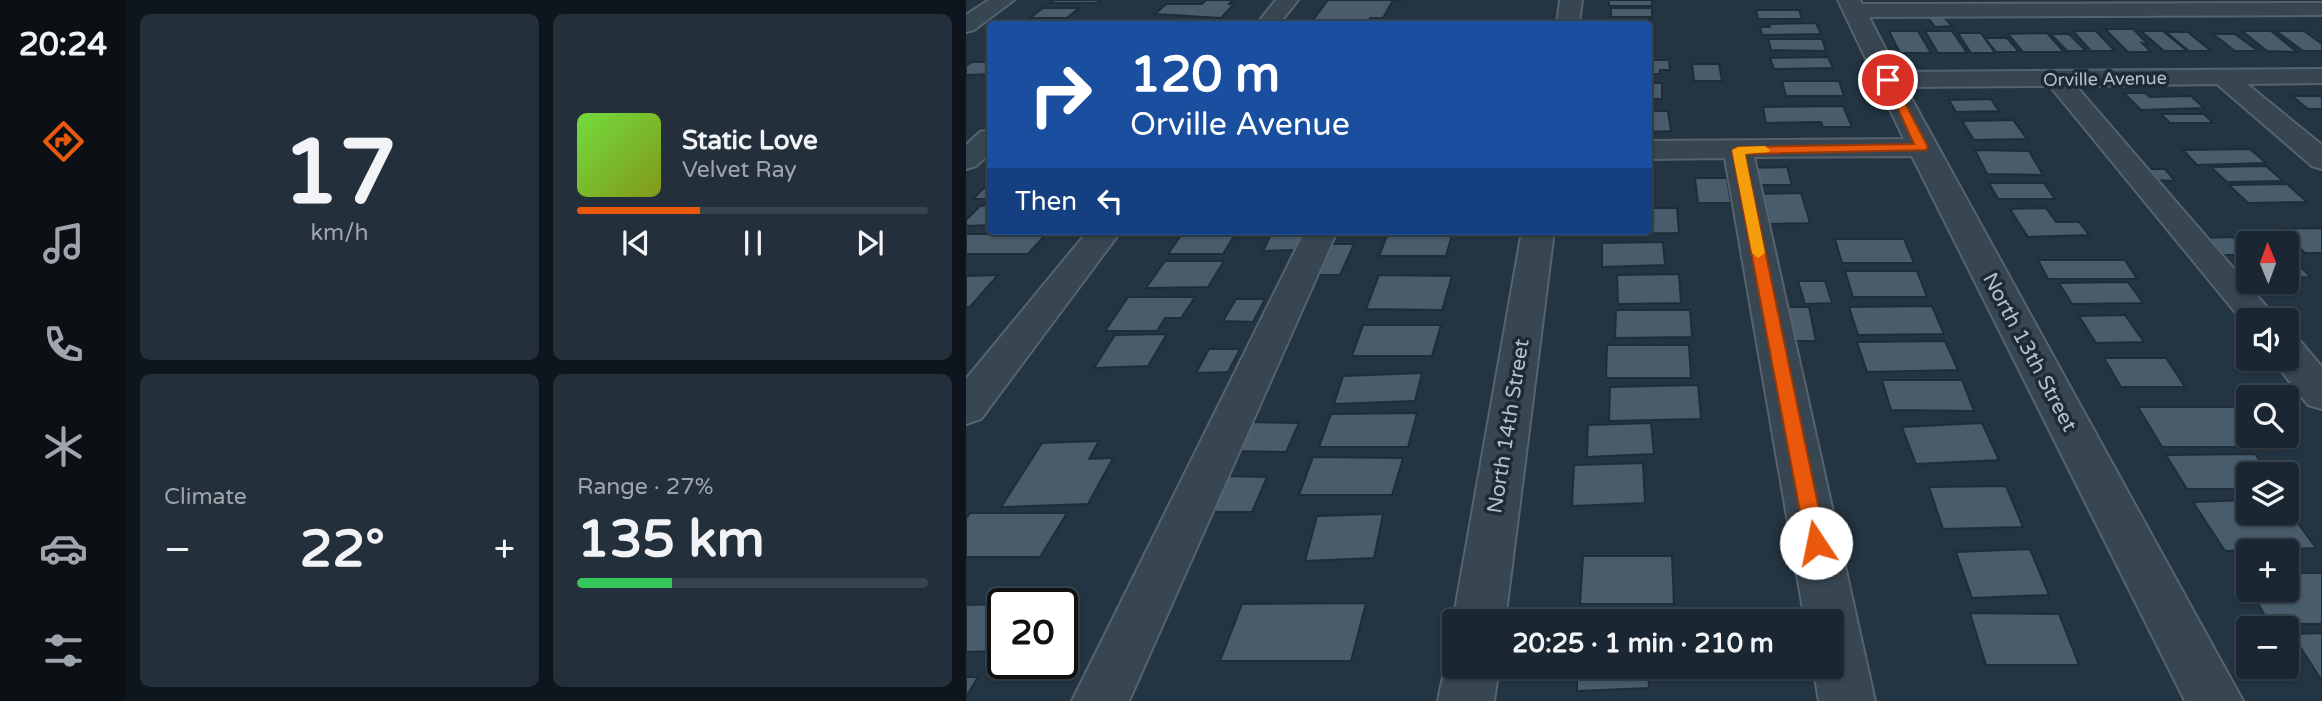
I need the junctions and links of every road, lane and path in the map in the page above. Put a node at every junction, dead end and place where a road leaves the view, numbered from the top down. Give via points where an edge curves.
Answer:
1 (1003, 0) edge
2 (1287, 0) edge
3 (1571, 0) edge
4 (1852, 5) edge
5 (2322, 9) edge
6 (1270, 21) edge
7 (1568, 21) edge
8 (966, 25) edge
9 (2322, 76) edge
10 (2223, 77) junction
11 (2057, 79) junction
12 (1888, 80) junction
13 (1922, 147) junction
14 (1652, 150) edge
15 (1738, 150) junction
16 (2322, 160) edge
17 (1102, 235) edge
18 (1319, 235) edge
19 (1537, 235) edge
20 (2250, 308) edge
21 (2299, 366) edge
22 (2322, 394) edge
23 (966, 408) edge
24 (1481, 609) edge
25 (1829, 609) edge
26 (1470, 679) edge
27 (1843, 679) edge
28 (1100, 701) edge
29 (1466, 701) edge
30 (1847, 701) edge
31 (2215, 701) edge

1 - 8 street
2 - 6 street
3 - 7 street
4 - 5 street
4 - 12 street, North 13th Street
9 - 10 street, Orville Avenue
10 - 11 street, Orville Avenue
10 - 16 street
11 - 12 street, Orville Avenue
11 - 20 street
12 - 13 street, North 13th Street
13 - 15 street
13 - 31 street, North 13th Street
14 - 15 street
15 - 25 street
17 - 23 street
18 - 28 street
19 - 24 street, North 14th Street
21 - 22 street
26 - 29 street
27 - 30 street

